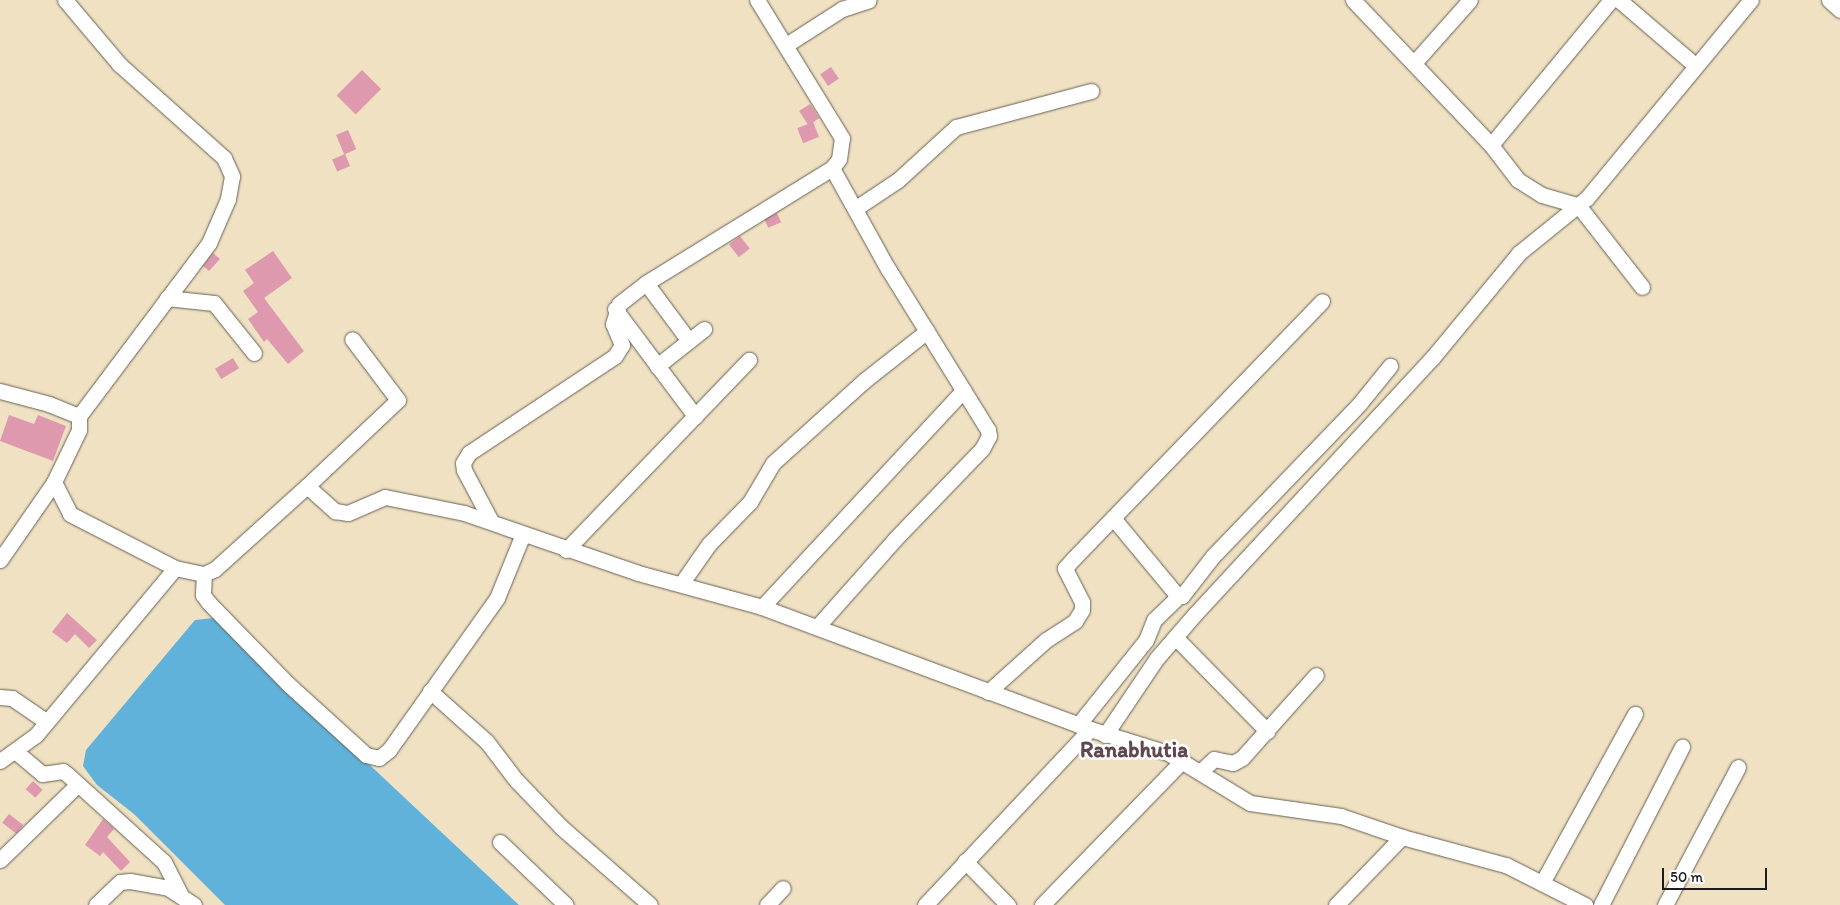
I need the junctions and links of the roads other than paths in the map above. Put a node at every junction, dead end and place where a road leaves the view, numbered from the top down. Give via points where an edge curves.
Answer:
1 (65, 0) edge
2 (757, 0) edge
3 (869, 0) edge
4 (1353, 0) edge
5 (1470, 0) edge
6 (1611, 0) edge
7 (1619, 0) edge
8 (1751, 0) edge
9 (1829, 0) edge
10 (1840, 10) edge
11 (786, 46) junction
12 (1414, 63) junction
13 (1696, 66) junction
14 (1091, 91) dead end
15 (1491, 145) junction
16 (832, 168) junction
17 (1578, 205) junction
18 (856, 208) junction
19 (646, 282) junction
20 (1642, 287) dead end
21 (167, 298) junction
22 (1322, 301) dead end
23 (615, 309) junction
24 (704, 329) dead end
25 (927, 331) junction
26 (352, 339) dead end
27 (689, 341) junction
28 (254, 353) dead end
29 (749, 360) dead end
30 (657, 366) junction
31 (1390, 366) dead end
32 (964, 390) junction
33 (0, 391) edge
34 (79, 416) junction
35 (695, 416) junction
36 (54, 482) junction
37 (308, 486) junction
38 (1112, 518) junction
39 (491, 521) junction
40 (523, 534) junction
41 (566, 550) junction
42 (0, 560) edge
43 (175, 568) junction
44 (204, 574) junction
45 (681, 584) junction
46 (1179, 596) junction
47 (762, 607) junction
48 (817, 627) junction
49 (1175, 637) junction
50 (1316, 675) dead end
51 (430, 691) junction
52 (988, 692) junction
53 (0, 697) edge
54 (1635, 714) dead end
55 (47, 722) junction
56 (1084, 727) junction
57 (1267, 731) junction
58 (1105, 735) junction
59 (1682, 747) dead end
60 (15, 751) junction
61 (1183, 760) junction
62 (0, 761) edge
63 (1738, 767) dead end
64 (1200, 772) junction
65 (77, 785) junction
66 (1402, 837) junction
67 (500, 842) dead end
68 (0, 860) edge
69 (965, 861) junction
70 (1542, 883) junction
71 (783, 888) dead end
72 (180, 894) junction
73 (96, 905) edge
74 (193, 905) edge
75 (566, 905) edge
76 (650, 905) edge
77 (767, 905) edge
78 (925, 905) edge
79 (1008, 905) edge
80 (1042, 905) edge
81 (1336, 905) edge
82 (1585, 905) edge
83 (1601, 905) edge
84 (1665, 905) edge

1 - 21 street via 119,64 224,158 232,176 228,199 208,242
2 - 11 street
3 - 11 street via 842,9
4 - 12 street
5 - 12 street
6 - 15 street
7 - 13 street
8 - 13 street
9 - 10 street
11 - 16 street via 842,138 843,150
12 - 15 street
13 - 17 street
14 - 18 street via 956,127 898,180
15 - 17 street via 1518,180 1542,195
16 - 18 street
16 - 19 street
17 - 20 street
17 - 49 street via 1519,253 1433,357
18 - 25 street
19 - 23 street
19 - 27 street
21 - 28 street via 214,303
21 - 34 street
22 - 38 street
23 - 30 street
23 - 39 street via 613,324 622,345 615,356 465,458 464,470
24 - 27 street
25 - 32 street
25 - 45 street via 865,380 773,463 750,502 709,544
26 - 37 street via 398,400
27 - 30 street
29 - 35 street
30 - 35 street
31 - 46 street via 1360,403 1224,544 1196,581
32 - 47 street
32 - 48 street via 988,430 987,442
33 - 34 street
34 - 36 street via 79,430
35 - 41 street
36 - 42 street
36 - 43 street via 70,514
37 - 39 street via 334,511 348,513 385,497
37 - 44 street via 215,569
38 - 46 street
38 - 52 street via 1065,568 1082,602 1082,610 1074,621 1046,640
39 - 40 street
40 - 41 street
40 - 51 street via 503,589
41 - 45 street
43 - 44 street
43 - 55 street
44 - 51 street via 203,595 209,602 288,684 366,755 372,758 384,755
45 - 47 street
46 - 56 street via 1154,620 1146,640
47 - 48 street
48 - 52 street
49 - 57 street
49 - 58 street via 1132,691
50 - 57 street
51 - 76 street via 487,742 561,827
52 - 56 street
53 - 55 street via 12,698
54 - 70 street
55 - 60 street
56 - 58 street
56 - 69 street
57 - 64 street via 1237,762 1214,759
58 - 61 street
59 - 83 street
60 - 62 street
60 - 65 street via 42,774 63,771
61 - 64 street
61 - 80 street
63 - 84 street
64 - 66 street via 1250,803 1341,816
65 - 68 street
65 - 72 street via 164,862
66 - 70 street via 1506,864
66 - 81 street
67 - 75 street
69 - 78 street
69 - 79 street
70 - 82 street
71 - 77 street
72 - 73 street via 168,888 120,882
72 - 74 street

